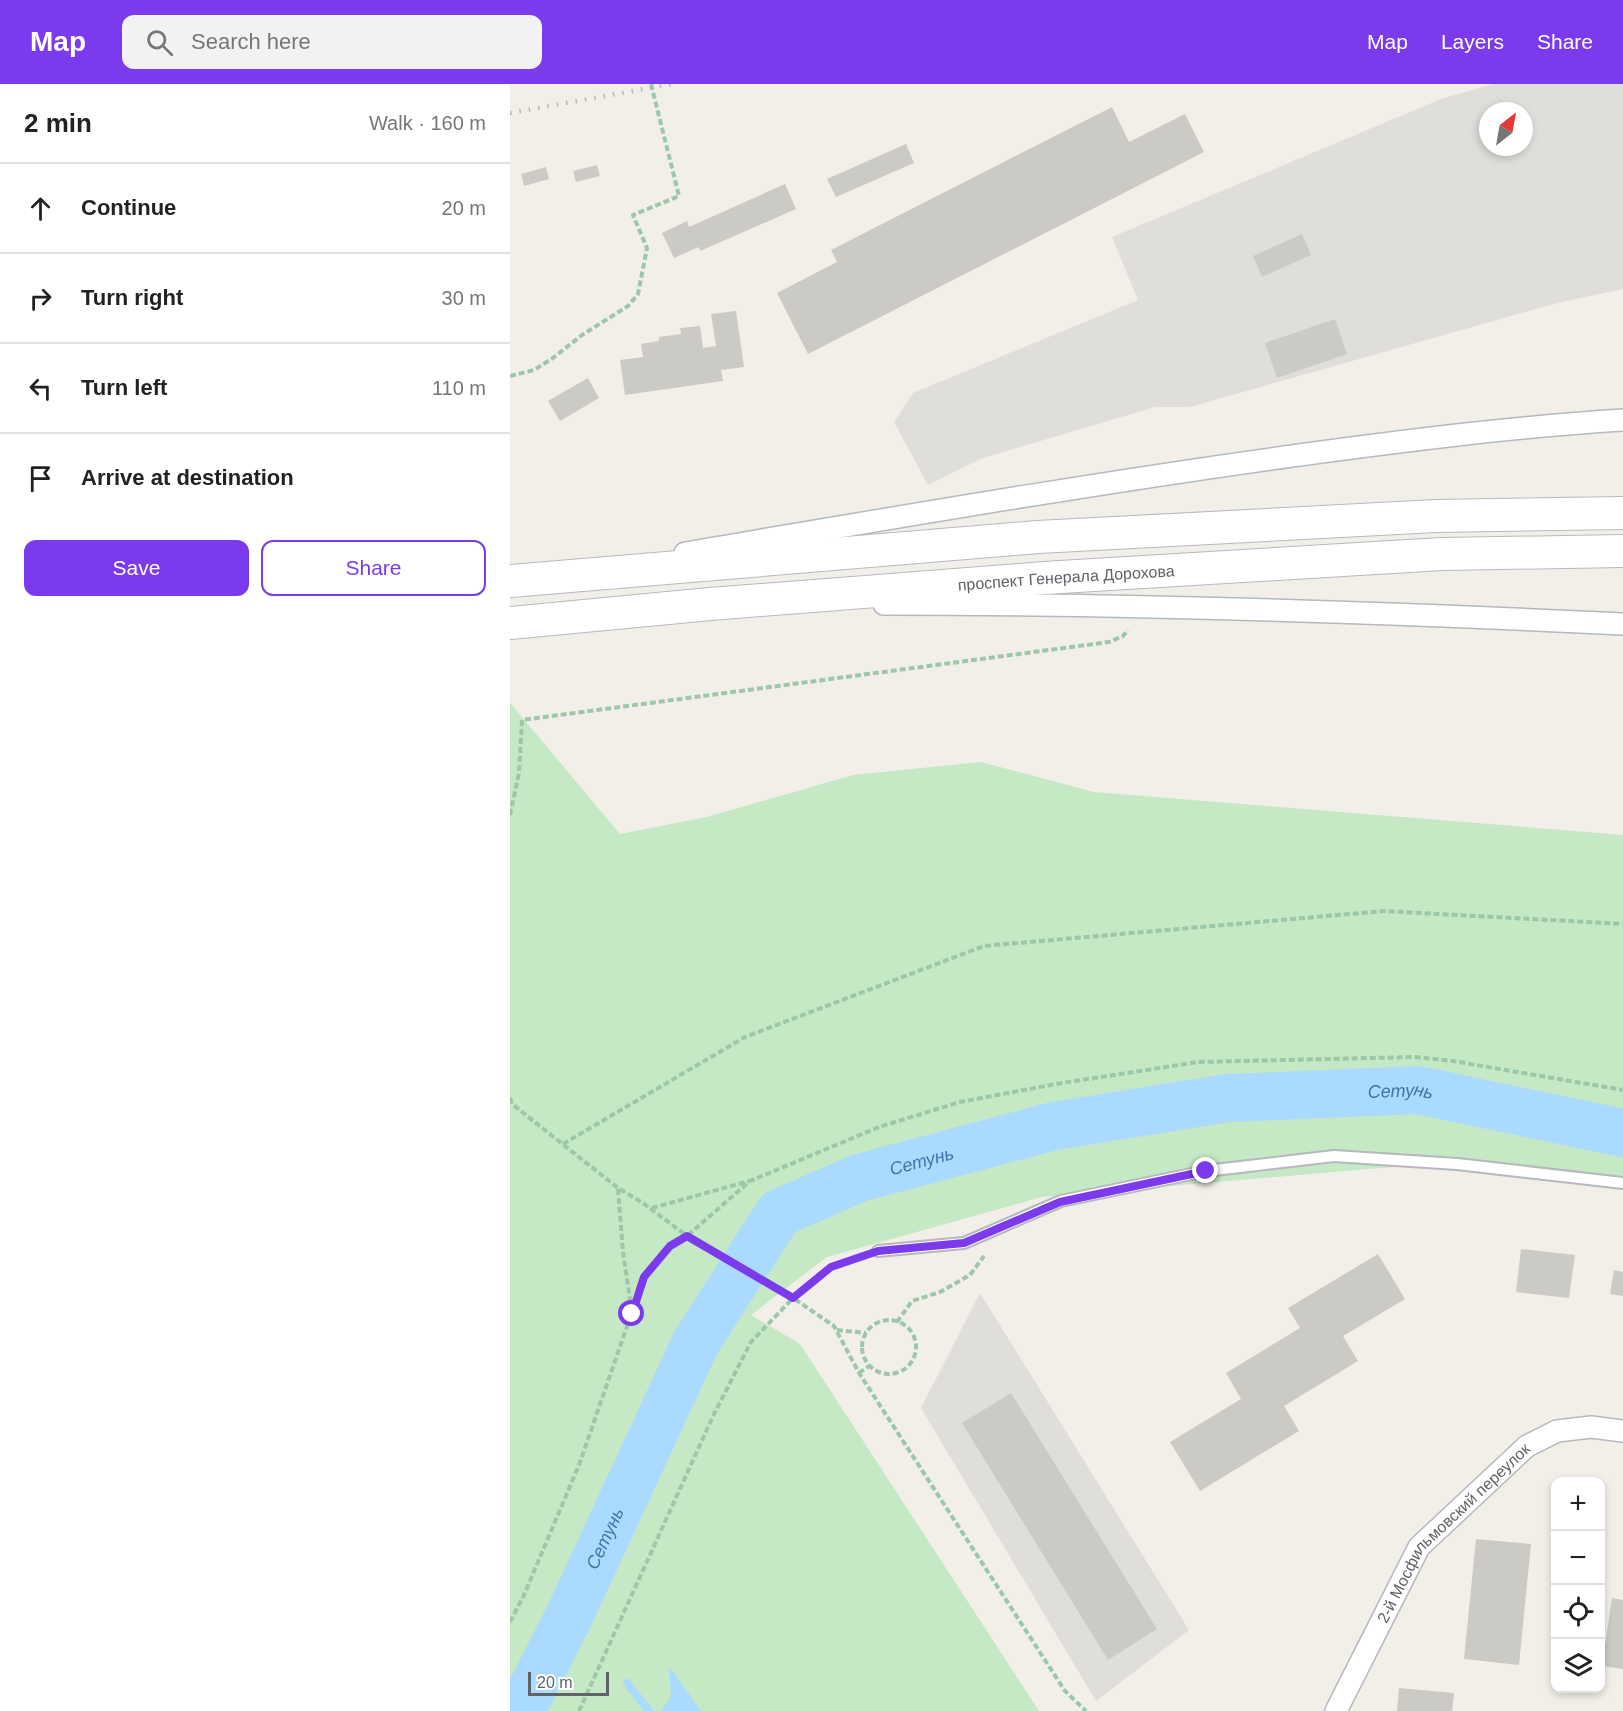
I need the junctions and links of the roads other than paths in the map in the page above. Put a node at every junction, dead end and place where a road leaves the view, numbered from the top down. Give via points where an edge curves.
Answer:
1 (1623, 420) edge
2 (1623, 513) edge
3 (1623, 551) edge
4 (525, 579) edge
5 (710, 604) junction
6 (510, 623) edge
7 (1623, 624) edge
8 (1623, 1184) edge
9 (878, 1251) road end
10 (1623, 1431) edge
11 (1336, 1711) edge

1 - 4 street via 1553,424 1357,447 1132,478
2 - 4 main road via 1436,516 1038,537
3 - 5 main road, проспект Генерала Дорохова via 1431,555 1044,578
5 - 6 main road, проспект Генерала Дорохова
5 - 7 street via 1068,605 1369,612
8 - 9 lane via 1457,1164 1334,1156 1206,1171 1060,1202 964,1243
10 - 11 street, 2-й Мосфильмовский переулок via 1591,1427 1557,1431 1527,1446 1419,1547

